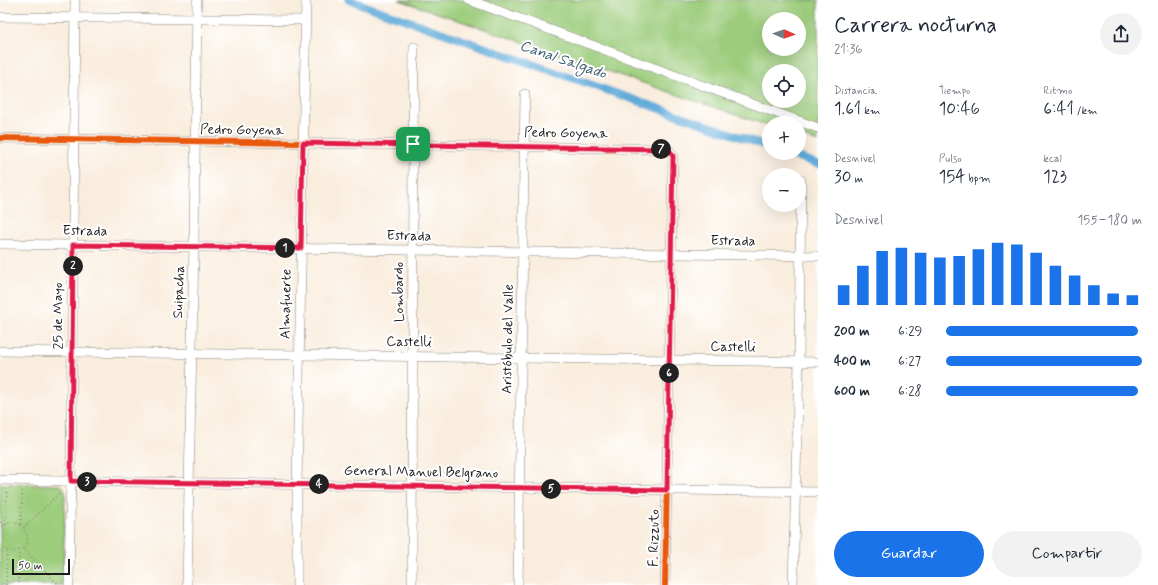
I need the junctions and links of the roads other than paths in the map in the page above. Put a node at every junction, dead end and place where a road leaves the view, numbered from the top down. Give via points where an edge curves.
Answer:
1 (75, 0) edge
2 (197, 0) edge
3 (306, 0) edge
4 (469, 0) edge
5 (0, 17) edge
6 (75, 17) junction
7 (197, 19) junction
8 (305, 20) junction
9 (414, 47) dead end
10 (525, 94) dead end
11 (818, 128) edge
12 (0, 138) edge
13 (74, 139) junction
14 (195, 141) junction
15 (303, 143) junction
16 (413, 144) junction
17 (524, 146) junction
18 (673, 156) joint
19 (801, 212) edge
20 (0, 244) edge
21 (73, 245) junction
22 (194, 246) junction
23 (301, 248) junction
24 (414, 250) junction
25 (523, 252) junction
26 (672, 254) junction
27 (801, 256) junction
28 (818, 256) edge
29 (0, 351) edge
30 (72, 352) junction
31 (192, 353) junction
32 (300, 354) junction
33 (413, 356) junction
34 (522, 358) junction
35 (669, 361) junction
36 (799, 362) junction
37 (818, 362) edge
38 (0, 480) edge
39 (71, 481) junction
40 (190, 482) junction
41 (297, 484) junction
42 (412, 486) junction
43 (519, 488) junction
44 (667, 490) junction
45 (796, 492) junction
46 (818, 492) edge
47 (69, 585) edge
48 (188, 585) edge
49 (297, 585) edge
50 (412, 585) edge
51 (518, 585) edge
52 (665, 585) edge
53 (793, 585) edge

1 - 6 street, 25 de Mayo
2 - 7 street, Suipacha
3 - 8 street, Almafuerte
4 - 11 street
5 - 6 street
6 - 7 street
6 - 13 street, 25 de Mayo
7 - 8 street
7 - 14 street, Suipacha
8 - 15 street, Almafuerte
9 - 16 street, Lombardo
10 - 17 street, Aristóbulo del Valle
12 - 13 street, Pedro Goyena
13 - 14 street, Pedro Goyena
13 - 21 street, 25 de Mayo
14 - 15 street, Pedro Goyena
14 - 22 street, Suipacha
15 - 16 street, Pedro Goyena
15 - 23 street, Almafuerte
16 - 17 street, Pedro Goyena
16 - 24 street, Lombardo
17 - 18 street, Pedro Goyena via 664,149 670,151
17 - 25 street, Aristóbulo del Valle
18 - 26 street, F. Rizzuto
19 - 27 street
20 - 21 street, Estrada
21 - 22 street, Estrada
21 - 30 street, 25 de Mayo
22 - 23 street, Estrada
22 - 31 street, Suipacha
23 - 24 street, Estrada
23 - 32 street, Almafuerte
24 - 25 street, Estrada
24 - 33 street, Lombardo
25 - 26 street, Estrada
25 - 34 street, Aristóbulo del Valle
26 - 27 street, Estrada
26 - 35 street, F. Rizzuto
27 - 28 street, Estrada
27 - 36 street
29 - 30 street, Castelli
30 - 31 street, Castelli
30 - 39 street, 25 de Mayo
31 - 32 street, Castelli
31 - 40 street, Suipacha
32 - 33 street, Castelli
32 - 41 street, Almafuerte
33 - 34 street, Castelli
33 - 42 street, Lombardo
34 - 35 street, Castelli
34 - 43 street, Aristóbulo del Valle
35 - 36 street, Castelli
35 - 44 street, F. Rizzuto
36 - 37 street, Castelli
36 - 45 street
38 - 39 street, General Manuel Belgrano
39 - 40 street, General Manuel Belgrano
39 - 47 street, 25 de Mayo
40 - 41 street, General Manuel Belgrano
40 - 48 street, Suipacha
41 - 42 street, General Manuel Belgrano
41 - 49 street, Almafuerte
42 - 43 street, General Manuel Belgrano
42 - 50 street, Lombardo
43 - 44 street, General Manuel Belgrano
43 - 51 street, Aristóbulo del Valle
44 - 45 street, General Manuel Belgrano
44 - 52 street, F. Rizzuto
45 - 46 street, General Manuel Belgrano
45 - 53 street

